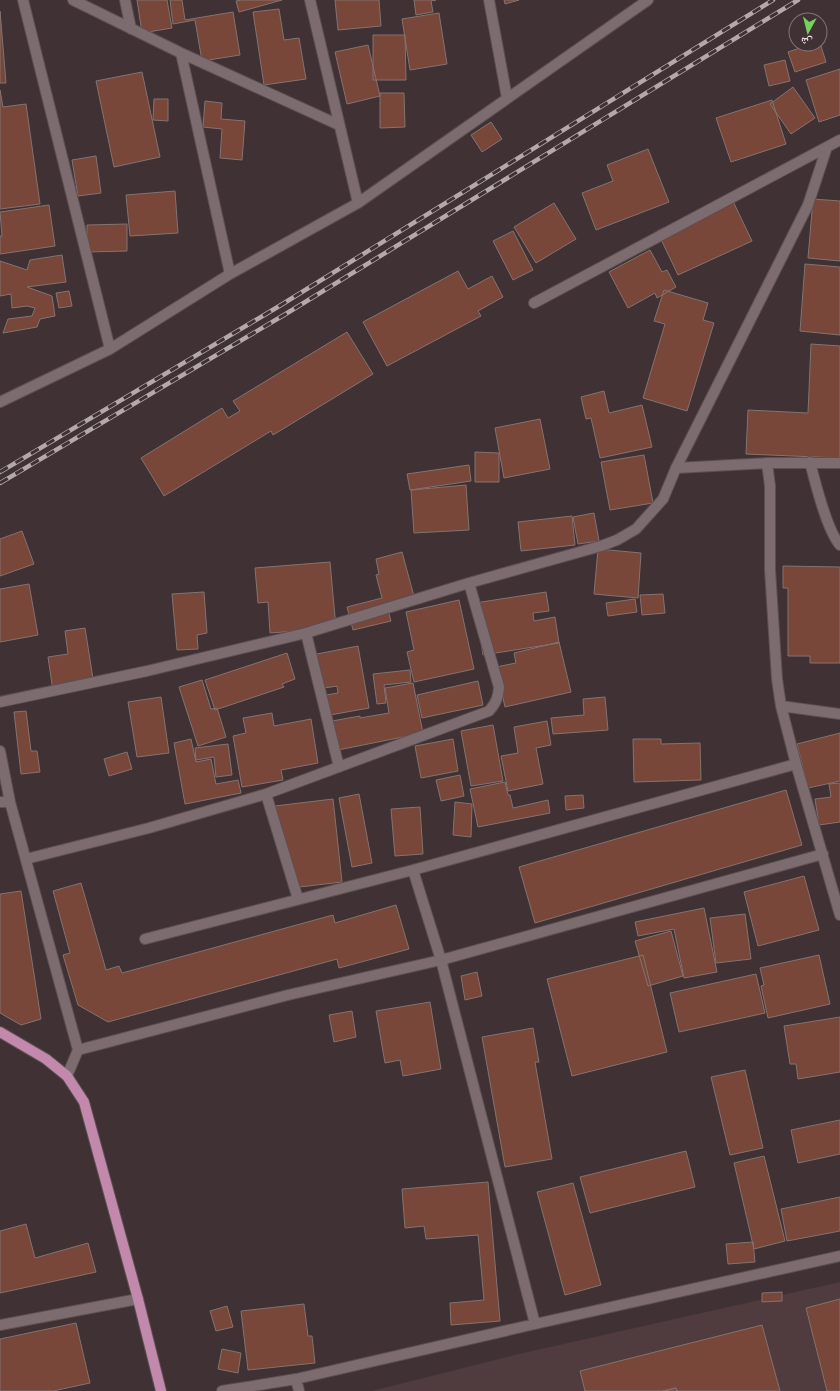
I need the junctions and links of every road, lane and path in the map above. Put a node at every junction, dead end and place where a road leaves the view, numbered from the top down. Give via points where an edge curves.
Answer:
1 (22, 0) edge
2 (73, 0) edge
3 (125, 0) edge
4 (310, 0) edge
5 (489, 0) edge
6 (648, 0) edge
7 (131, 29) junction
8 (181, 53) junction
9 (507, 98) junction
10 (340, 125) junction
11 (840, 140) edge
12 (827, 147) junction
13 (358, 203) junction
14 (230, 274) junction
15 (534, 303) dead end
16 (110, 349) junction
17 (0, 402) edge
18 (810, 462) junction
19 (768, 463) junction
20 (840, 463) edge
21 (676, 468) junction
22 (840, 545) edge
23 (469, 583) junction
24 (306, 633) junction
25 (0, 702) edge
26 (781, 706) junction
27 (840, 714) edge
28 (0, 751) edge
29 (796, 764) junction
30 (339, 767) junction
31 (266, 794) junction
32 (5, 802) edge
33 (823, 854) junction
34 (26, 859) junction
35 (413, 870) junction
36 (298, 900) junction
37 (840, 914) edge
38 (145, 939) dead end
39 (440, 960) junction
40 (0, 1032) edge
41 (78, 1050) junction
42 (67, 1076) junction
43 (840, 1256) edge
44 (138, 1299) junction
45 (535, 1324) junction
46 (0, 1325) edge
47 (296, 1380) junction
48 (161, 1391) edge
49 (222, 1391) edge
50 (299, 1391) edge

1 - 16 street
2 - 7 street
3 - 7 street
4 - 10 street
5 - 9 street
6 - 9 street
7 - 8 street
8 - 10 street
8 - 14 street
9 - 13 street
10 - 13 street
11 - 12 street
12 - 15 street
12 - 21 street via 808,205
13 - 14 street
14 - 16 street
16 - 17 street
18 - 19 street
18 - 20 street
18 - 22 street via 831,528
19 - 21 street
19 - 26 street via 770,570
21 - 23 street via 663,499 636,529 617,540
23 - 24 street
23 - 30 street via 499,687 496,704 489,711
24 - 25 street via 147,671
24 - 30 street
26 - 27 street
26 - 29 street
28 - 32 street
29 - 33 street
29 - 35 street
30 - 31 street
31 - 34 street via 149,828
31 - 36 street
32 - 34 street
33 - 37 street
33 - 39 street
34 - 41 street
35 - 36 street
35 - 39 street
36 - 38 street
39 - 41 street via 288,995
39 - 45 street
40 - 42 main road via 46,1059
41 - 42 street
42 - 44 main road via 84,1102
43 - 45 street
44 - 46 street
44 - 48 main road
45 - 47 street
47 - 49 street
47 - 50 street

